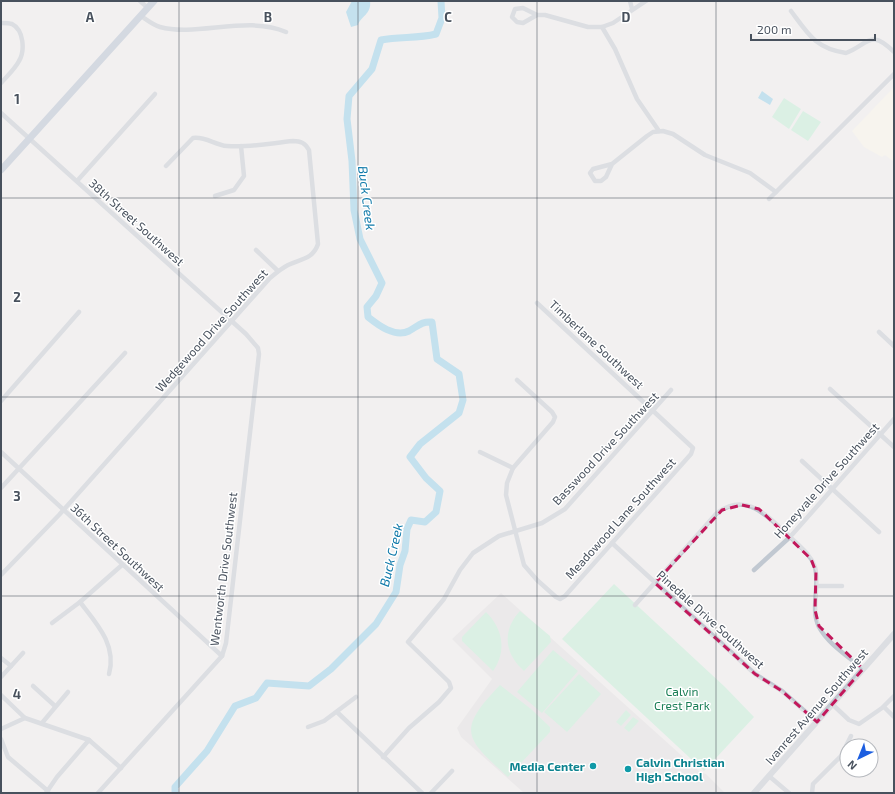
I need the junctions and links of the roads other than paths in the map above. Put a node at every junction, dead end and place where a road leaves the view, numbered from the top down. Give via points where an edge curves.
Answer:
1 (140, 1) edge
2 (154, 1) edge
3 (630, 1) edge
4 (646, 1) edge
5 (148, 8) junction
6 (632, 9) junction
7 (791, 11) dead end
8 (537, 15) junction
9 (141, 16) junction
10 (2, 23) dead end
11 (602, 27) junction
12 (286, 32) dead end
13 (894, 52) edge
14 (894, 74) edge
15 (1, 83) edge
16 (155, 94) dead end
17 (1, 113) edge
18 (659, 131) junction
19 (29, 140) junction
20 (241, 146) junction
21 (612, 164) junction
22 (166, 166) dead end
23 (1, 170) edge
24 (77, 181) junction
25 (776, 192) junction
26 (215, 196) dead end
27 (769, 199) dead end
28 (256, 250) dead end
29 (278, 271) junction
30 (537, 302) dead end
31 (79, 312) dead end
32 (231, 321) junction
33 (879, 332) dead end
34 (894, 346) edge
35 (258, 348) joint
36 (125, 353) dead end
37 (517, 380) dead end
38 (830, 389) dead end
39 (671, 390) dead end
40 (1, 401) edge
41 (654, 410) junction
42 (894, 419) edge
43 (880, 434) junction
44 (894, 448) edge
45 (693, 450) joint
46 (1, 452) edge
47 (480, 452) dead end
48 (802, 461) dead end
49 (19, 468) junction
50 (512, 468) junction
51 (1, 488) edge
52 (832, 489) junction
53 (64, 509) junction
54 (514, 530) junction
55 (879, 532) dead end
56 (790, 537) junction
57 (612, 543) junction
58 (122, 565) junction
59 (754, 570) dead end
60 (1, 575) edge
61 (655, 582) junction
62 (816, 586) junction
63 (842, 586) dead end
64 (80, 602) junction
65 (635, 605) dead end
66 (52, 623) dead end
67 (894, 634) edge
68 (23, 653) dead end
69 (222, 656) junction
70 (1, 658) edge
71 (11, 666) junction
72 (863, 669) junction
73 (109, 674) dead end
74 (1, 677) edge
75 (34, 686) dead end
76 (68, 692) dead end
77 (1, 695) edge
78 (894, 696) edge
79 (356, 697) dead end
80 (832, 704) junction
81 (56, 706) junction
82 (884, 707) junction
83 (336, 712) junction
84 (894, 717) edge
85 (25, 718) junction
86 (816, 722) junction
87 (42, 723) junction
88 (308, 727) dead end
89 (1, 728) edge
90 (851, 736) dead end
91 (1, 739) edge
92 (89, 740) junction
93 (383, 757) junction
94 (121, 768) junction
95 (452, 771) dead end
96 (769, 776) junction
97 (47, 792) edge
98 (98, 793) edge
99 (422, 793) edge
100 (431, 793) edge
101 (754, 793) edge
102 (789, 793) edge
103 (812, 793) edge

1 - 5 street
2 - 5 main road
3 - 6 street
4 - 6 street
5 - 9 main road
6 - 11 street via 613,23
7 - 13 street via 811,38 829,50 846,53 873,39 882,42
8 - 8 street via 523,23 512,17 512,13 518,8
8 - 11 street via 588,27
9 - 12 street via 159,26 174,29 249,25 277,28
9 - 19 main road
10 - 15 street via 12,24 17,29 22,46 20,60
11 - 18 street via 615,49 637,99
14 - 25 street
16 - 24 street
17 - 19 street, 38th Street Southwest
18 - 21 street via 647,136
18 - 25 street via 669,132 704,154 750,173
19 - 23 main road
19 - 24 street, 38th Street Southwest
20 - 22 street, Wedgewood Drive Southwest via 225,146 205,138 194,138
20 - 26 street via 244,176 234,190
20 - 29 street, Wedgewood Drive Southwest via 299,141 309,150 318,244 310,256
21 - 21 street via 593,169 590,173 595,181 601,181 606,177
24 - 32 street, 38th Street Southwest
25 - 27 street
28 - 29 street
29 - 32 street, Wedgewood Drive Southwest
30 - 41 street, Timberlane Southwest
31 - 40 street
32 - 35 street, 38th Street Southwest
32 - 53 street, Wedgewood Drive Southwest
33 - 34 street
35 - 69 street, Wentworth Drive Southwest via 227,634
36 - 49 street
37 - 50 street via 555,417
38 - 43 street
39 - 41 street, Basswood Drive Southwest
41 - 45 street, Timberlane Southwest via 691,445
41 - 54 street, Basswood Drive Southwest via 569,506 542,523
42 - 43 street, Honeyvale Drive Southwest
43 - 44 street
43 - 52 street, Honeyvale Drive Southwest
45 - 57 street, Meadowood Lane Southwest
46 - 49 street, 36th Street Southwest
47 - 50 street
48 - 52 street
49 - 51 street
49 - 53 street, 36th Street Southwest
50 - 54 street via 505,491
52 - 55 street
52 - 56 street, Honeyvale Drive Southwest
53 - 58 street, 36th Street Southwest
53 - 60 street, Wedgewood Drive Southwest
54 - 57 street, Meadowood Lane Southwest via 527,569 560,599
54 - 93 street, Basswood Drive Southwest via 492,539 473,553 442,602 409,639 409,645 449,682 451,688
56 - 59 street, Honeyvale Drive Southwest
56 - 61 street via 759,510 736,505 725,508 716,514
56 - 62 street via 811,559 816,572
57 - 61 street, Pinedale Drive Southwest
58 - 64 street
58 - 69 street, 36th Street Southwest
61 - 65 street
61 - 86 street, Pinedale Drive Southwest via 755,674 782,691
62 - 63 street
62 - 72 street via 815,614 819,626 827,637
64 - 66 street
64 - 73 street via 107,640 112,660
67 - 72 street, Ivanrest Avenue Southwest
68 - 71 street
69 - 94 street, Wentworth Drive Southwest
70 - 71 street
71 - 74 street
72 - 80 street, Ivanrest Avenue Southwest
75 - 81 street
76 - 81 street
77 - 85 street
78 - 82 street
79 - 83 street
80 - 82 street via 856,724
80 - 86 street, Ivanrest Avenue Southwest
81 - 87 street
82 - 84 street
83 - 88 street via 324,721
83 - 93 street
85 - 87 street
85 - 89 street
86 - 96 street, Ivanrest Avenue Southwest
87 - 92 street
90 - 103 street via 841,756 813,784
91 - 97 street via 8,757
92 - 94 street
92 - 97 street
93 - 99 street
94 - 98 street, Wentworth Drive Southwest
95 - 100 street
96 - 101 street, Ivanrest Avenue Southwest
96 - 102 street

